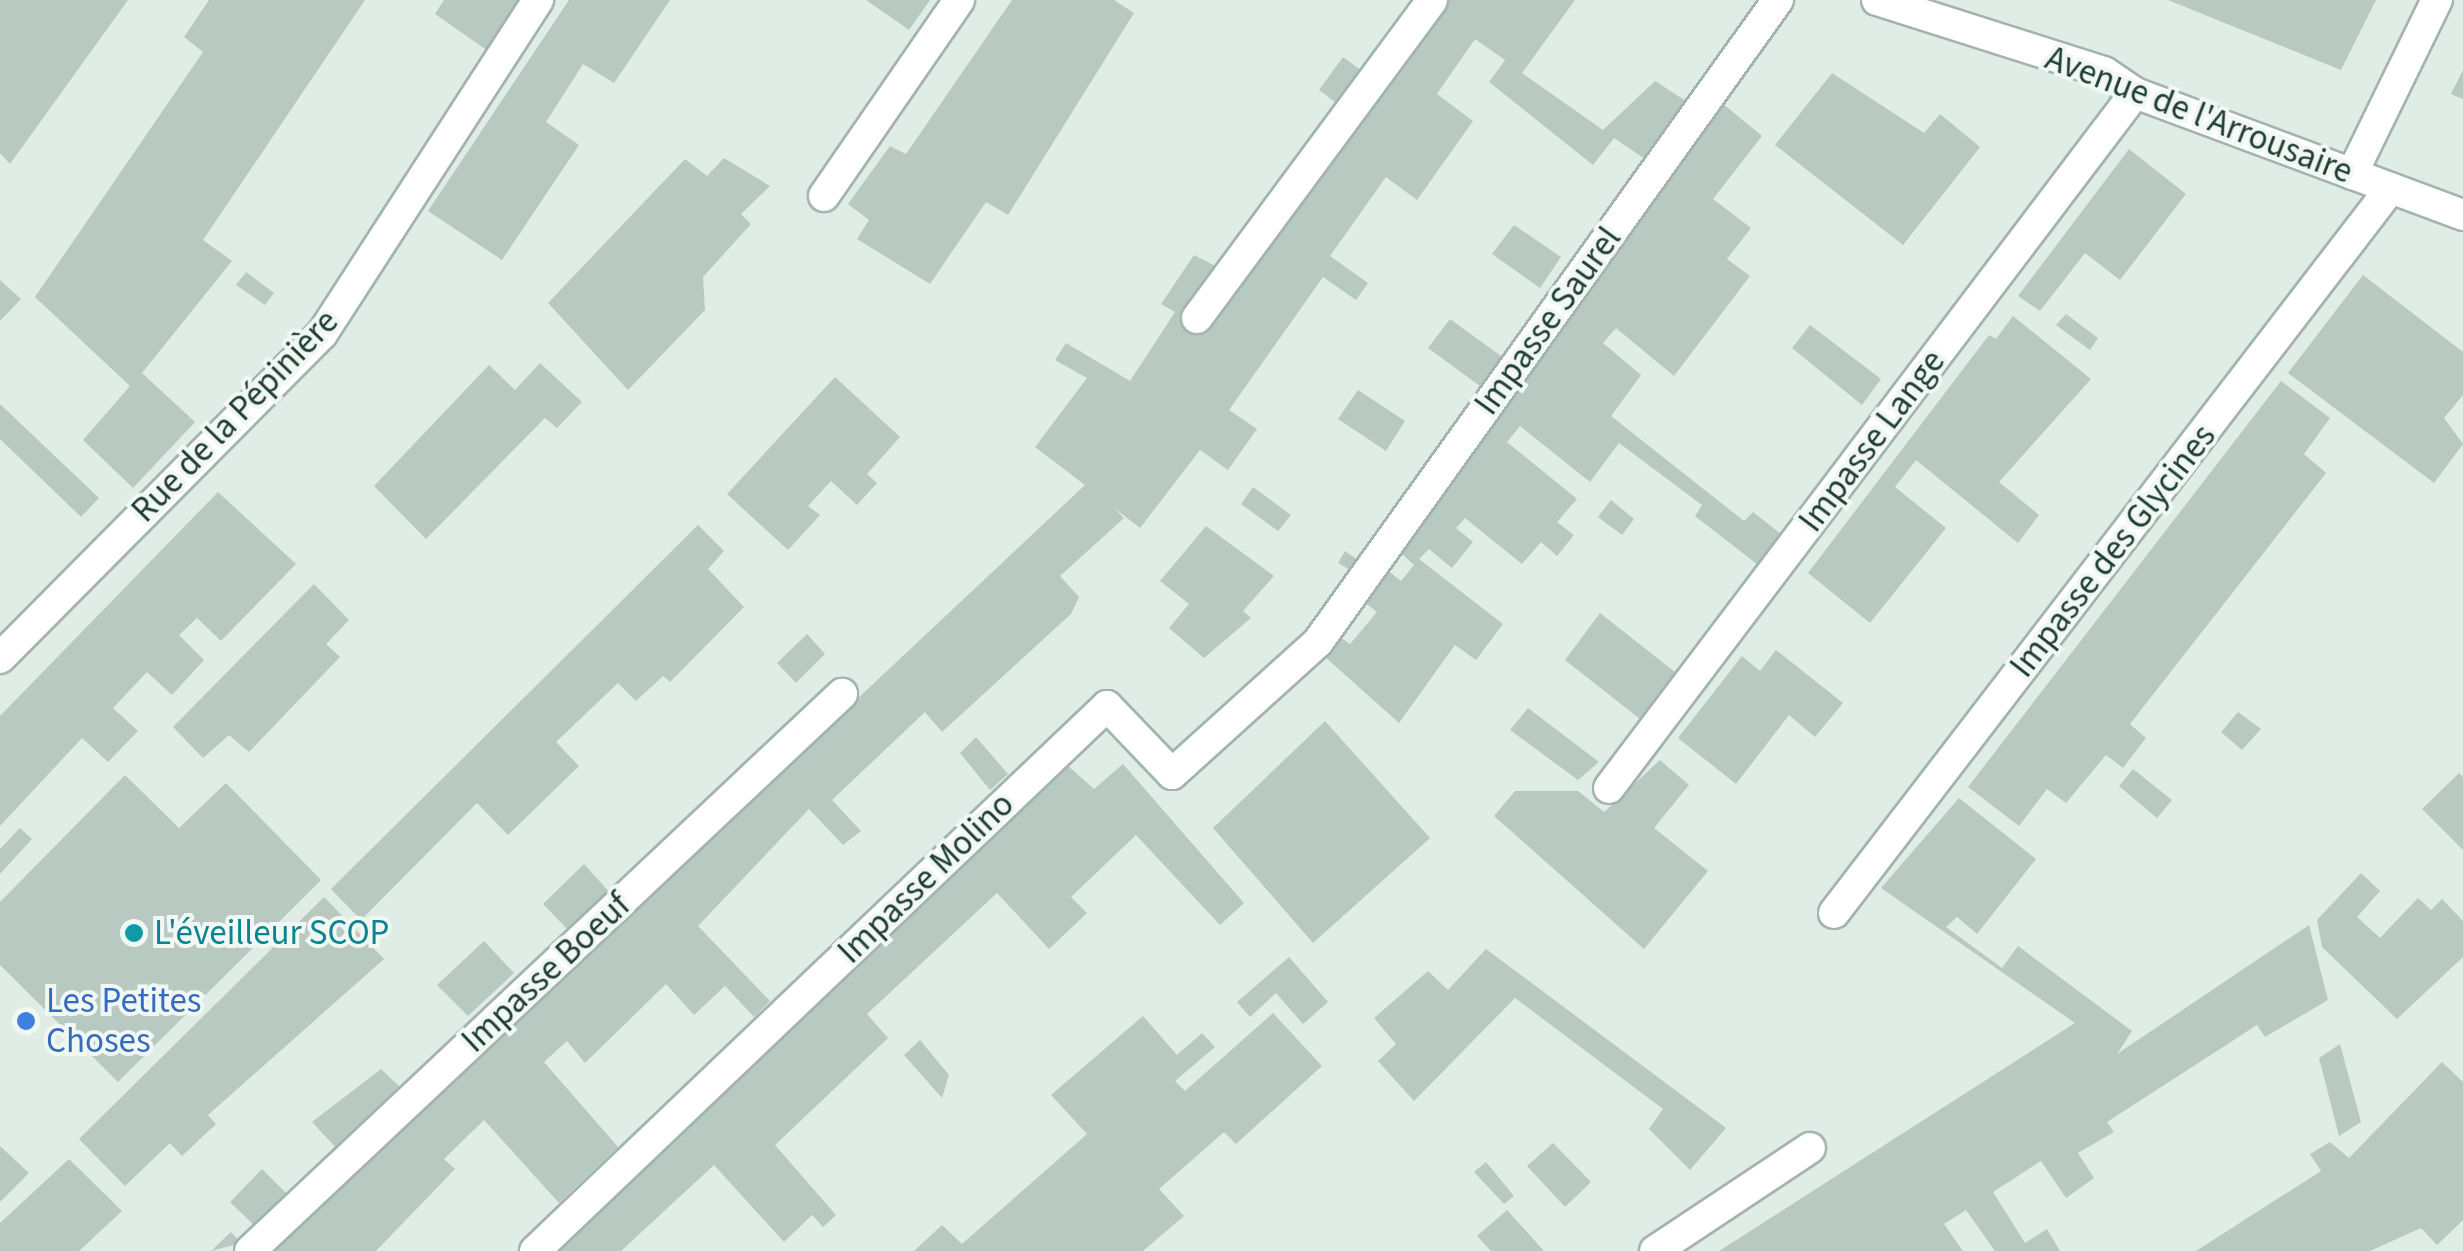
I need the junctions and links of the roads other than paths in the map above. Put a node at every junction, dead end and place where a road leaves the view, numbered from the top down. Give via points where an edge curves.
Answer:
1 (538, 0) edge
2 (959, 0) edge
3 (1432, 0) edge
4 (1778, 0) edge
5 (1877, 0) edge
6 (2436, 0) edge
7 (1948, 12) edge
8 (2135, 94) junction
9 (2352, 174) junction
10 (2391, 188) junction
11 (824, 196) dead end
12 (2463, 215) edge
13 (1198, 318) dead end
14 (1318, 642) joint
15 (0, 658) edge
16 (842, 694) dead end
17 (1609, 788) dead end
18 (1834, 914) dead end
19 (1810, 1148) dead end
20 (250, 1251) edge
21 (535, 1251) edge
22 (1655, 1251) edge

1 - 15 street, Rue de la Pépinière via 322,334
2 - 11 street
3 - 13 street
4 - 14 street, Impasse Saurel
5 - 7 street, Avenue de l'Arrousaire
6 - 9 street
7 - 8 street, Avenue de l'Arrousaire via 2104,72
8 - 9 street, Avenue de l'Arrousaire
8 - 17 street, Impasse Lange
9 - 10 street, Avenue de l'Arrousaire
10 - 12 street, Avenue de l'Arrousaire
10 - 18 street, Impasse des Glycines
14 - 21 street, Impasse Molino via 1172,774 1107,706
16 - 20 street, Impasse Boeuf
19 - 22 street

